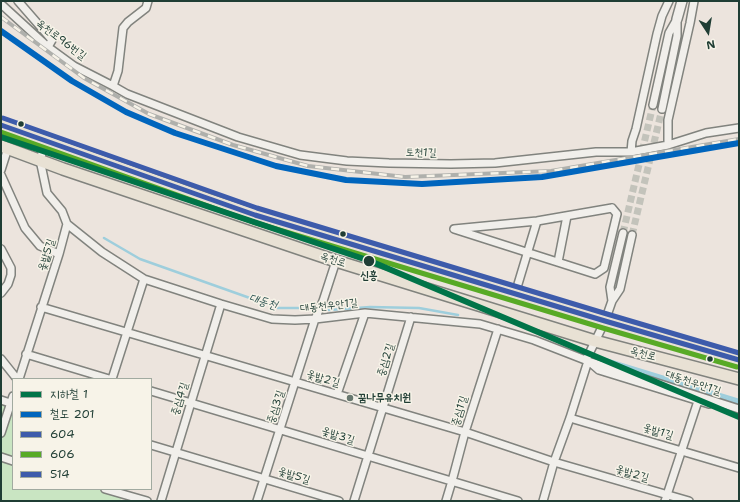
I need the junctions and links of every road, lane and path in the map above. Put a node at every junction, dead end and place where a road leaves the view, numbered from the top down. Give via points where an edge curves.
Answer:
1 (18, 1) edge
2 (148, 1) edge
3 (669, 1) edge
4 (682, 1) edge
5 (694, 1) edge
6 (1, 4) edge
7 (677, 19) junction
8 (48, 47) junction
9 (113, 86) junction
10 (653, 105) tunnel mouth
11 (662, 109) tunnel mouth
12 (1, 125) edge
13 (739, 128) edge
14 (46, 140) junction
15 (668, 145) junction
16 (3, 148) edge
17 (631, 152) junction
18 (40, 160) junction
19 (1, 170) edge
20 (1, 175) edge
21 (567, 216) junction
22 (537, 221) junction
23 (67, 224) junction
24 (623, 233) tunnel mouth
25 (632, 235) tunnel mouth
26 (1, 249) edge
27 (528, 253) junction
28 (59, 254) junction
29 (336, 261) junction
30 (558, 262) junction
31 (144, 279) junction
32 (1, 293) edge
33 (515, 294) junction
34 (612, 301) junction
35 (221, 304) junction
36 (41, 307) junction
37 (365, 313) junction
38 (411, 317) junction
39 (315, 319) junction
40 (605, 321) junction
41 (498, 329) junction
42 (127, 332) junction
43 (595, 341) junction
44 (26, 354) junction
45 (206, 355) junction
46 (1, 359) edge
47 (587, 360) junction
48 (739, 360) edge
49 (17, 378) edge
50 (18, 378) edge
51 (108, 378) edge
52 (111, 378) edge
53 (739, 379) edge
54 (295, 382) junction
55 (152, 391) edge
56 (336, 394) junction
57 (1, 400) edge
58 (698, 401) junction
59 (191, 403) junction
60 (12, 404) edge
61 (383, 408) junction
62 (739, 409) edge
63 (739, 414) edge
64 (570, 418) junction
65 (280, 430) junction
66 (465, 432) junction
67 (1, 433) edge
68 (152, 445) edge
69 (682, 451) junction
70 (176, 452) junction
71 (368, 456) junction
72 (1, 457) edge
73 (12, 461) edge
74 (554, 462) junction
75 (739, 468) edge
76 (264, 479) junction
77 (452, 481) junction
78 (108, 490) edge
79 (666, 498) edge
80 (147, 501) edge
81 (160, 501) edge
82 (257, 501) edge
83 (339, 501) edge
84 (354, 501) edge
85 (446, 501) edge
86 (518, 501) edge
87 (544, 501) edge
88 (689, 501) edge

1 - 8 street via 52,40
2 - 9 street via 146,8 123,28 118,71
3 - 17 street via 657,34
4 - 7 street
5 - 15 street via 668,120
6 - 8 street, 옥천로96번길
7 - 10 street via 669,33
7 - 11 street via 677,36
8 - 9 street, 옥천로96번길 via 74,66
9 - 17 street, 토천1길 via 190,120 300,155 373,162 451,164 495,163 596,152
12 - 14 main road, 옥천로
13 - 15 street, 토천1길 via 706,133
14 - 18 street
14 - 33 main road, 옥천로 via 207,199
15 - 17 street, 토천1길
16 - 18 main road, 옥천로
16 - 19 street
18 - 23 street via 47,193 62,211
18 - 29 main road, 옥천로
20 - 28 street via 25,228 40,246
21 - 22 street
21 - 30 street
21 - 30 street via 612,208 617,214 604,268 595,274
22 - 27 street
22 - 27 street via 454,230
23 - 28 street, 옻밭5길
23 - 31 street, 대동천우안1길 via 102,252
24 - 34 street via 610,287
25 - 34 street via 620,289
26 - 32 street via 11,268 8,284
27 - 30 street
27 - 33 street
28 - 36 street, 옻밭5길
29 - 39 street, 중심3길
29 - 43 main road, 옥천로
31 - 35 street, 대동천우안1길
31 - 42 street
33 - 40 main road, 옥천로
34 - 40 street
35 - 39 street, 대동천우안1길 via 272,319
35 - 45 street, 중심4길
36 - 42 street, 옻밭2길
36 - 44 street, 옻밭5길
37 - 38 street, 대동천우안1길
37 - 39 street, 대동천우안1길
37 - 56 street
38 - 41 street, 대동천우안1길 via 480,324
38 - 61 street, 중심2길
39 - 54 street, 중심3길
40 - 43 street
40 - 48 main road, 옥천로
41 - 47 street, 대동천우안1길
41 - 66 street, 중심1길
42 - 45 street, 옻밭2길
42 - 52 street
43 - 47 street
43 - 53 main road, 옥천로
44 - 50 street, 옻밭5길
44 - 51 street
45 - 54 street, 옻밭2길
45 - 59 street, 중심4길
46 - 49 street
47 - 58 street, 대동천우안1길 via 599,370
47 - 62 street, 대동천우안1길
47 - 64 street
54 - 56 street, 옻밭2길
54 - 65 street, 중심3길
55 - 59 street, 옻밭3길
56 - 61 street, 옻밭2길
57 - 60 street
58 - 63 street, 대동천우안1길
58 - 69 street
59 - 65 street, 옻밭3길
59 - 70 street, 중심4길
60 - 67 street
61 - 66 street, 옻밭2길
61 - 71 street, 중심2길
64 - 69 street, 옻밭1길
64 - 74 street
65 - 71 street, 옻밭3길
65 - 76 street, 중심3길
66 - 74 street, 옻밭2길
66 - 77 street, 중심1길
68 - 70 street, 옻밭5길
69 - 75 street, 옻밭1길
69 - 79 street
70 - 76 street, 옻밭5길
70 - 81 street, 중심4길
71 - 77 street, 옻밭3길
71 - 84 street, 중심2길
72 - 73 street
74 - 79 street, 옻밭2길
74 - 87 street
76 - 82 street, 중심3길
76 - 83 street, 옻밭5길
77 - 85 street, 중심1길
77 - 86 street, 옻밭3길
78 - 80 street
79 - 88 street, 옻밭2길

